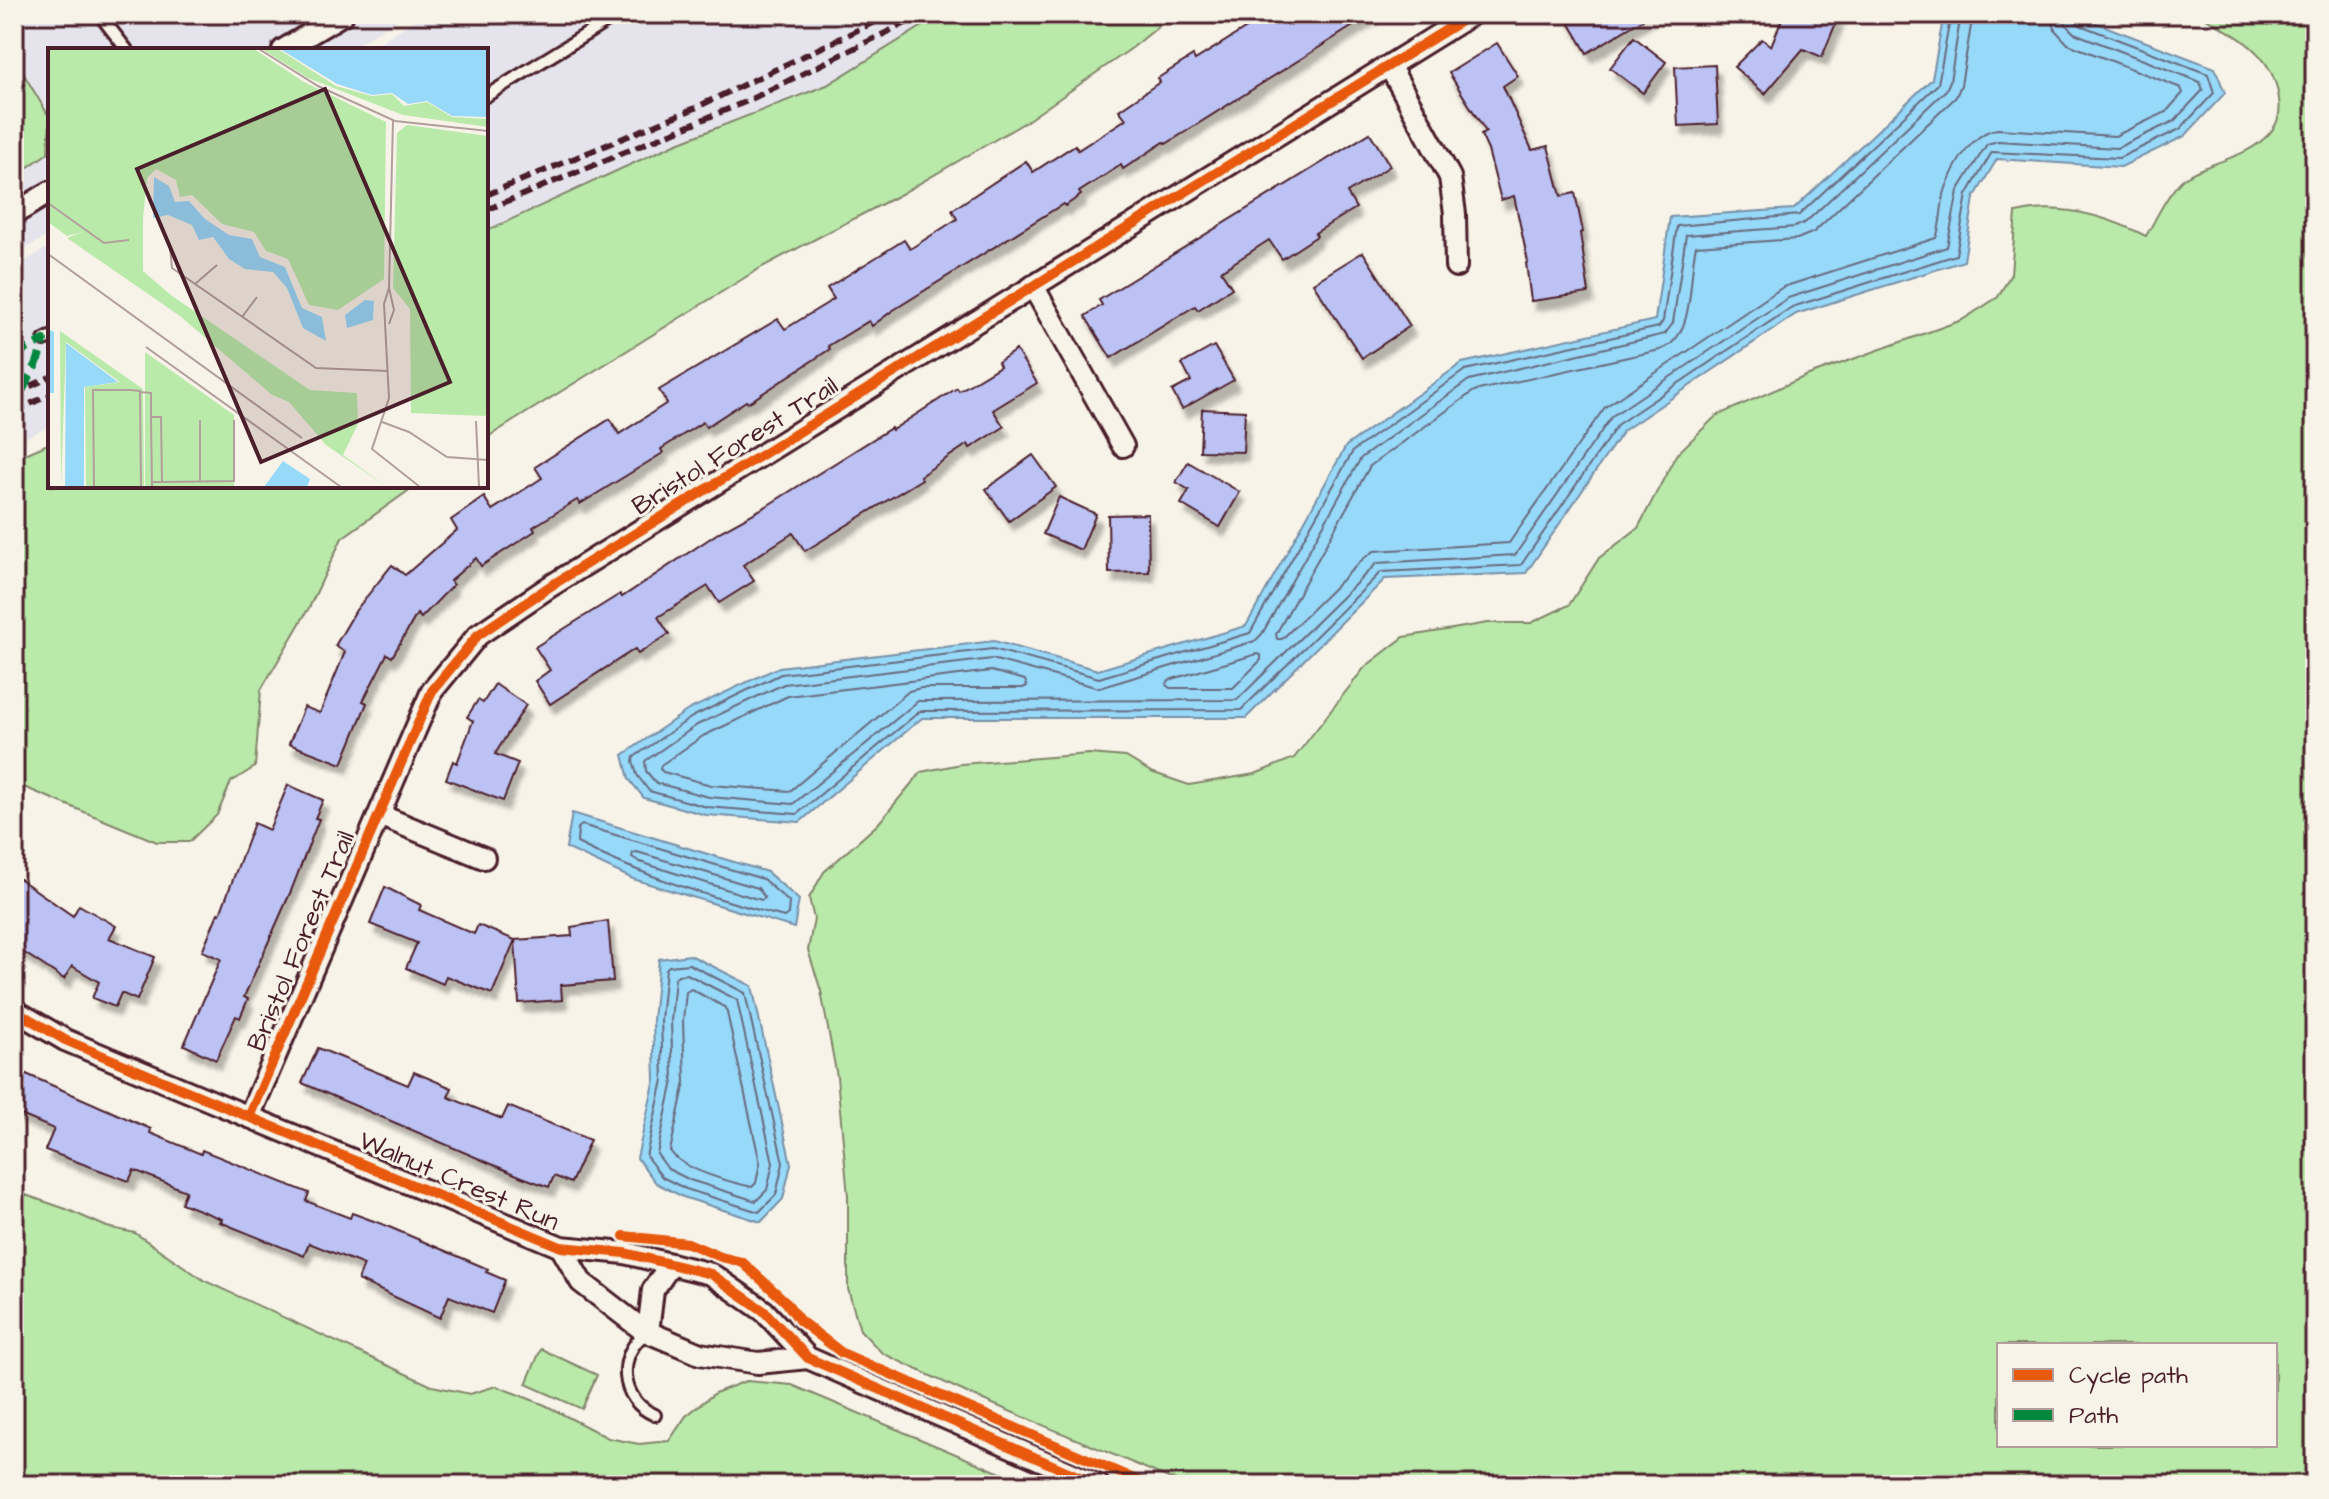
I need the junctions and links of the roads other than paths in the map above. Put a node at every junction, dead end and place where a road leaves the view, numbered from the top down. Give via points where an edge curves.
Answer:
1 (99, 14) edge
2 (343, 14) edge
3 (619, 14) edge
4 (1472, 14) edge
5 (125, 48) edge
6 (286, 48) edge
7 (1390, 67) junction
8 (488, 95) edge
9 (48, 193) edge
10 (14, 214) edge
11 (1456, 266) dead end
12 (1033, 286) junction
13 (1123, 446) dead end
14 (379, 815) junction
15 (484, 858) dead end
16 (14, 1010) edge
17 (249, 1117) junction
18 (561, 1247) junction
19 (671, 1264) junction
20 (648, 1332) junction
21 (808, 1358) junction
22 (655, 1415) dead end
23 (1098, 1485) edge

1 - 5 lane
2 - 6 street
3 - 8 lane
4 - 7 street, Bristol Forest Trail
7 - 11 street via 1450,177
7 - 12 street, Bristol Forest Trail
9 - 10 street
12 - 13 street
12 - 14 street, Bristol Forest Trail via 478,635 432,691
14 - 15 street
14 - 17 street, Bristol Forest Trail
16 - 17 street, Walnut Crest Run via 65,1040
17 - 18 street, Walnut Crest Run
18 - 19 street, Walnut Crest Run
18 - 20 street, Walnut Crest Run via 581,1282
19 - 20 street via 653,1290
19 - 21 street, Walnut Crest Run via 711,1274 764,1311
20 - 21 street, Walnut Crest Run via 700,1354 758,1363
20 - 22 lane via 631,1348 624,1373 641,1408
21 - 23 street, Walnut Crest Run

